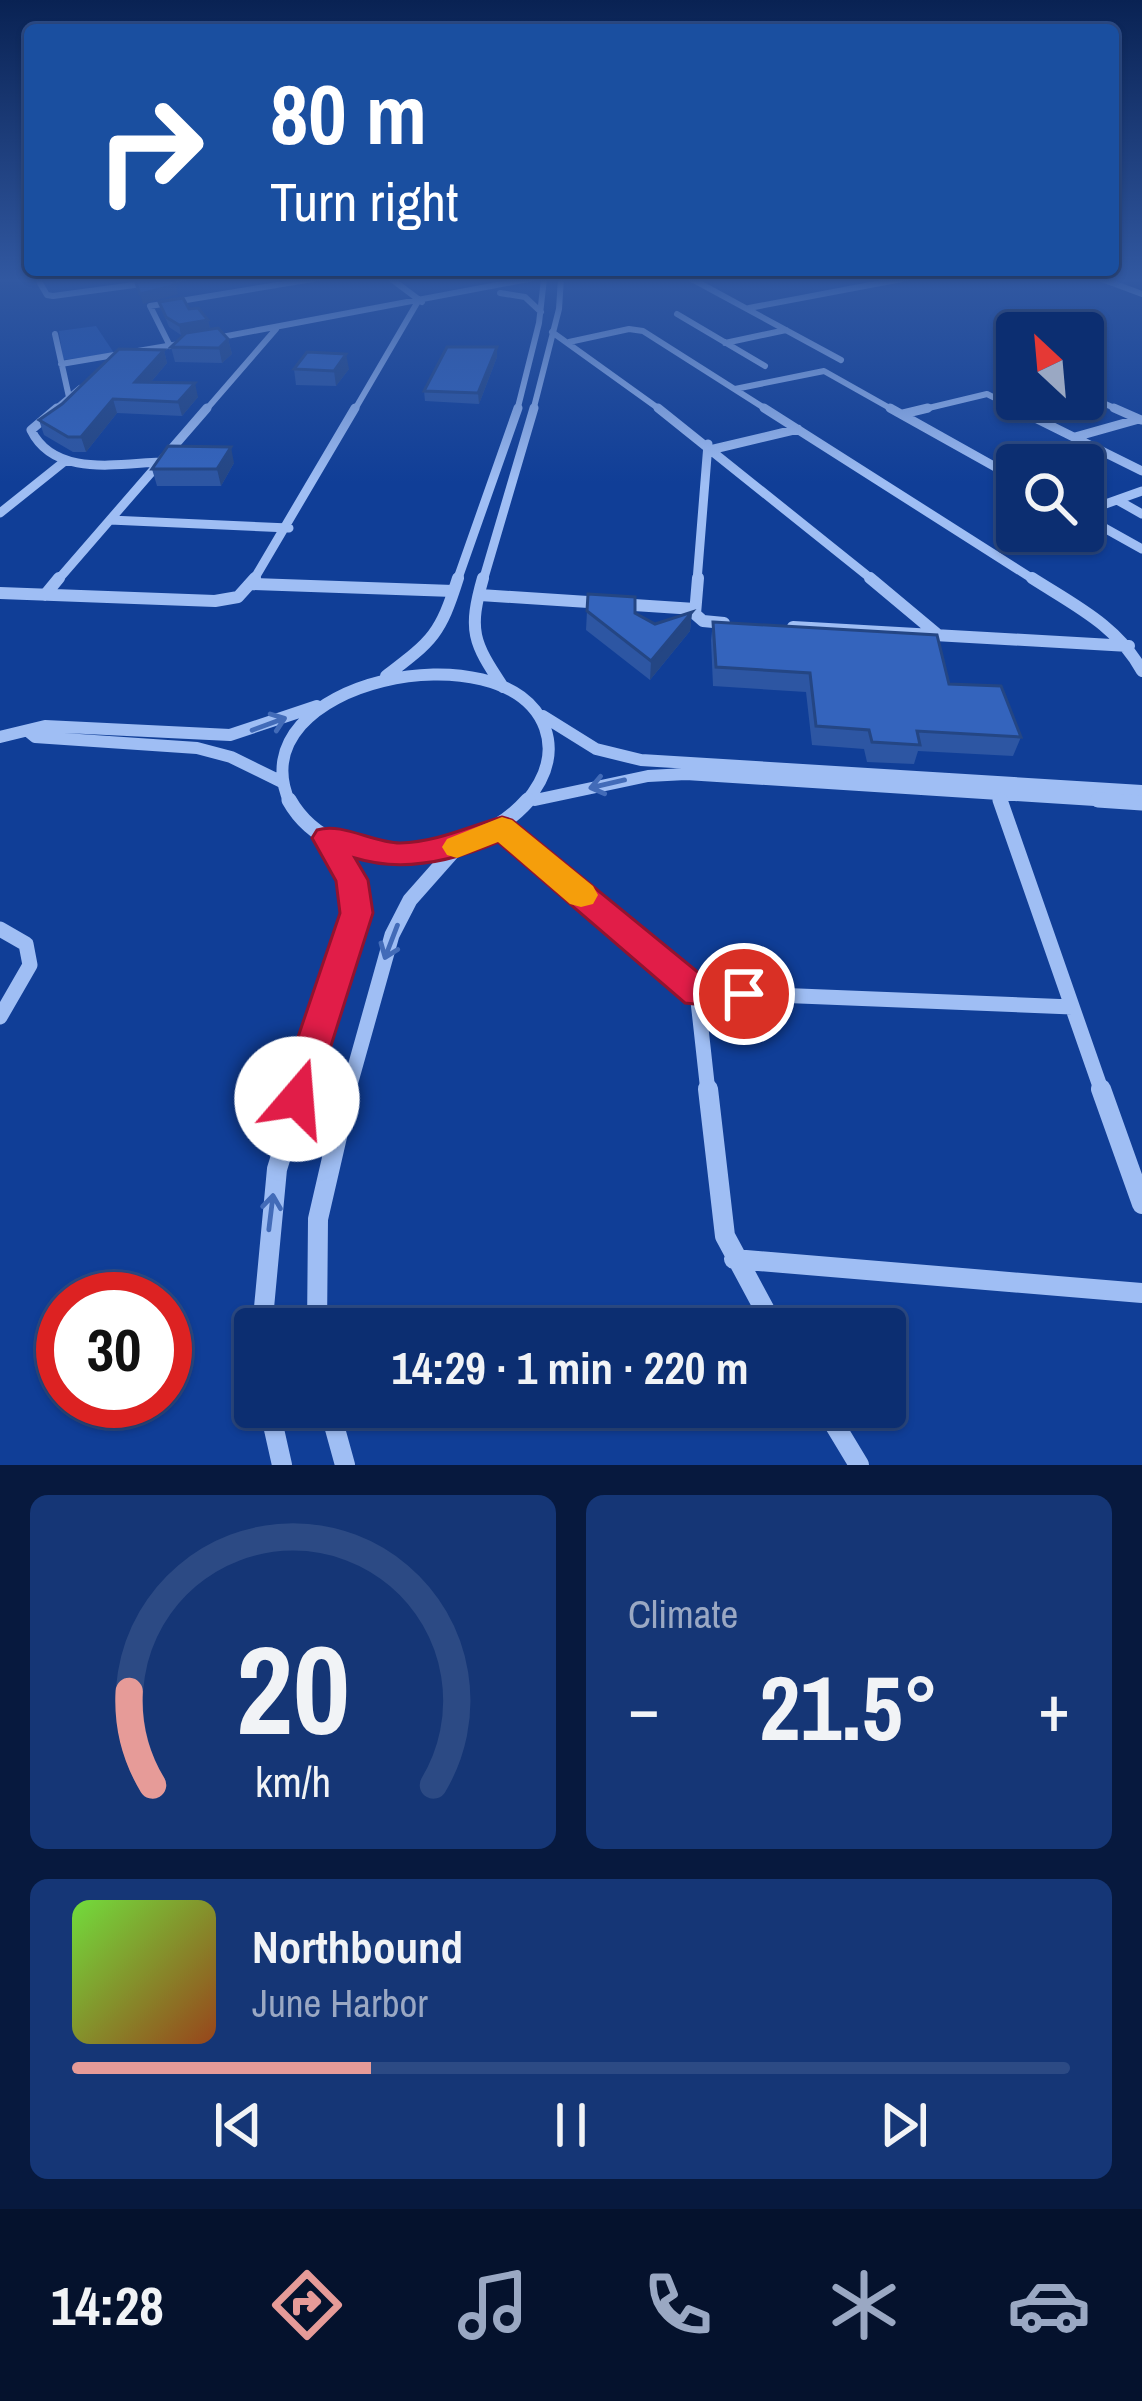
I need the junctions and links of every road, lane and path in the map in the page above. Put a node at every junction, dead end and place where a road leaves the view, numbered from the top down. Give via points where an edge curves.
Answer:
1 (57, 346) edge
2 (168, 346) edge
3 (260, 346) edge
4 (394, 346) edge
5 (532, 346) edge
6 (549, 346) edge
7 (575, 346) edge
8 (667, 346) edge
9 (731, 346) edge
10 (817, 346) edge
11 (121, 354) junction
12 (841, 360) dead end
13 (61, 364) junction
14 (765, 366) dead end
15 (104, 368) edge
16 (87, 382) edge
17 (735, 389) junction
18 (70, 397) junction
19 (996, 400) edge
20 (1104, 403) edge
21 (902, 414) junction
22 (1040, 420) edge
23 (1141, 420) edge
24 (798, 429) junction
25 (1074, 437) junction
26 (711, 446) junction
27 (64, 461) junction
28 (160, 462) junction
29 (996, 467) edge
30 (1142, 471) edge
31 (1142, 491) edge
32 (23, 495) junction
33 (0, 500) edge
34 (1119, 501) junction
35 (1104, 506) edge
36 (0, 513) edge
37 (1142, 514) edge
38 (110, 520) junction
39 (1104, 526) edge
40 (289, 528) junction
41 (1142, 549) edge
42 (252, 584) junction
43 (453, 591) junction
44 (0, 593) edge
45 (45, 595) junction
46 (480, 595) junction
47 (695, 609) junction
48 (735, 623) edge
49 (780, 626) edge
50 (938, 634) junction
51 (1129, 646) junction
52 (1142, 671) edge
53 (381, 680) junction
54 (503, 687) junction
55 (329, 702) junction
56 (537, 712) junction
57 (29, 732) junction
58 (0, 737) edge
59 (282, 782) junction
60 (996, 788) junction
61 (1142, 791) edge
62 (534, 801) junction
63 (1142, 803) edge
64 (502, 828) junction
65 (328, 838) junction
66 (457, 847) junction
67 (0, 929) edge
68 (698, 992) junction
69 (1072, 1007) junction
70 (0, 1017) edge
71 (1142, 1204) edge
72 (734, 1259) junction
73 (1142, 1293) edge
74 (264, 1308) edge
75 (317, 1308) edge
76 (763, 1308) edge
77 (274, 1428) edge
78 (335, 1428) edge
79 (837, 1428) edge
80 (283, 1465) edge
81 (345, 1465) edge
82 (859, 1465) edge

1 - 13 street
2 - 11 street
3 - 28 street
4 - 40 street
5 - 43 street
6 - 46 street
7 - 26 street
8 - 17 street
9 - 14 street
10 - 12 street
11 - 13 street
11 - 15 street
13 - 18 street
16 - 18 street
17 - 21 street via 824,371
17 - 24 street
18 - 27 street via 31,436
19 - 21 street via 975,395
20 - 23 street
21 - 29 street
22 - 25 street
23 - 25 street
24 - 26 street
24 - 51 street
25 - 30 street
26 - 47 street
26 - 50 street
27 - 28 street
27 - 32 street
28 - 38 street
31 - 34 street
32 - 33 street
32 - 36 street
34 - 35 street
34 - 37 street
38 - 40 street
38 - 45 street
39 - 41 street
40 - 42 street
42 - 43 street
42 - 45 street via 222,601
43 - 53 street via 429,643
44 - 45 street
46 - 47 street
46 - 54 street via 471,634
47 - 48 street via 703,621
49 - 50 street
50 - 51 street
51 - 52 street
53 - 54 street via 445,673
53 - 55 street
54 - 56 street
57 -> 55 street via 45,726 230,735
55 - 59 street via 288,747
56 - 60 street via 596,749 641,760
56 - 62 street via 553,754
57 - 58 street
57 - 59 street via 213,751
59 - 65 street via 296,813
60 - 61 street
60 -> 62 street via 666,774
60 - 63 street
60 - 69 street
62 - 64 street
64 - 66 street
64 - 68 street
65 - 66 street via 375,853
74 -> 65 street via 277,1169 357,913 352,880
66 -> 75 street via 410,900 363,1025 318,1219
67 - 70 street via 26,944 30,965
68 - 69 street
68 - 72 street
69 - 71 street
72 - 73 street
72 - 76 street
77 - 80 street
78 - 81 street
79 - 82 street

